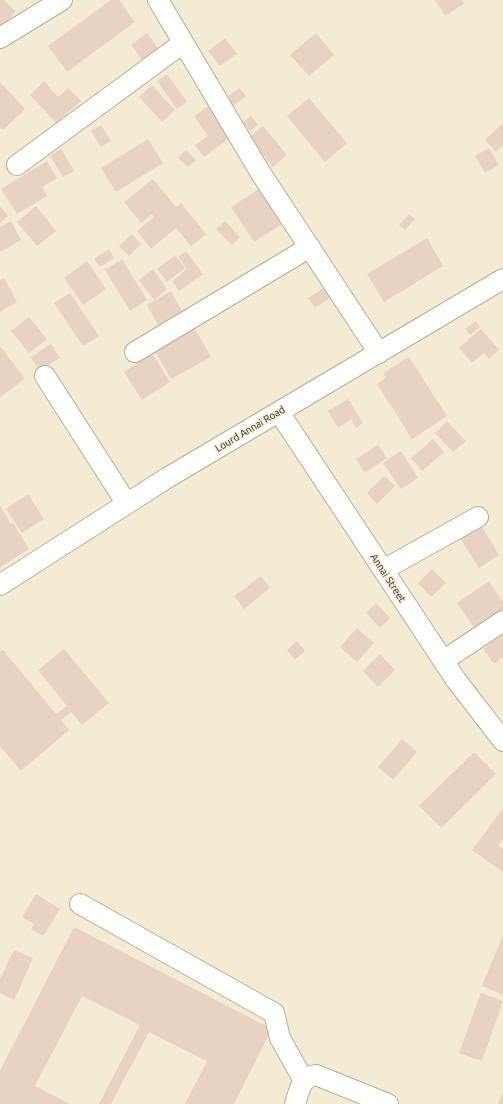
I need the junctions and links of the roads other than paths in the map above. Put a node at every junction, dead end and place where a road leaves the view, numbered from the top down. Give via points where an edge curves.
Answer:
1 (62, 0) edge
2 (158, 0) edge
3 (0, 38) edge
4 (183, 43) junction
5 (17, 165) dead end
6 (310, 247) junction
7 (503, 279) edge
8 (135, 352) dead end
9 (379, 353) junction
10 (45, 376) dead end
11 (279, 412) junction
12 (127, 504) junction
13 (478, 517) dead end
14 (383, 570) junction
15 (0, 585) edge
16 (503, 621) edge
17 (443, 661) junction
18 (503, 741) edge
19 (80, 904) dead end
20 (304, 1081) junction
21 (295, 1104) edge
22 (388, 1104) edge

1 - 3 street
2 - 4 street
4 - 5 street
4 - 6 street via 260,172
6 - 8 street
6 - 9 street
7 - 9 street, Lourd Annai Road
9 - 11 street, Lourd Annai Road
10 - 12 street
11 - 12 street, Lourd Annai Road
11 - 14 street, Annai Street
12 - 15 street, Lourd Annai Road
13 - 14 street
14 - 17 street, Annai Street
16 - 17 street
17 - 18 street, Annai Street
19 - 20 street via 274,1012 280,1038
20 - 21 street
20 - 22 street via 310,1076 318,1075

